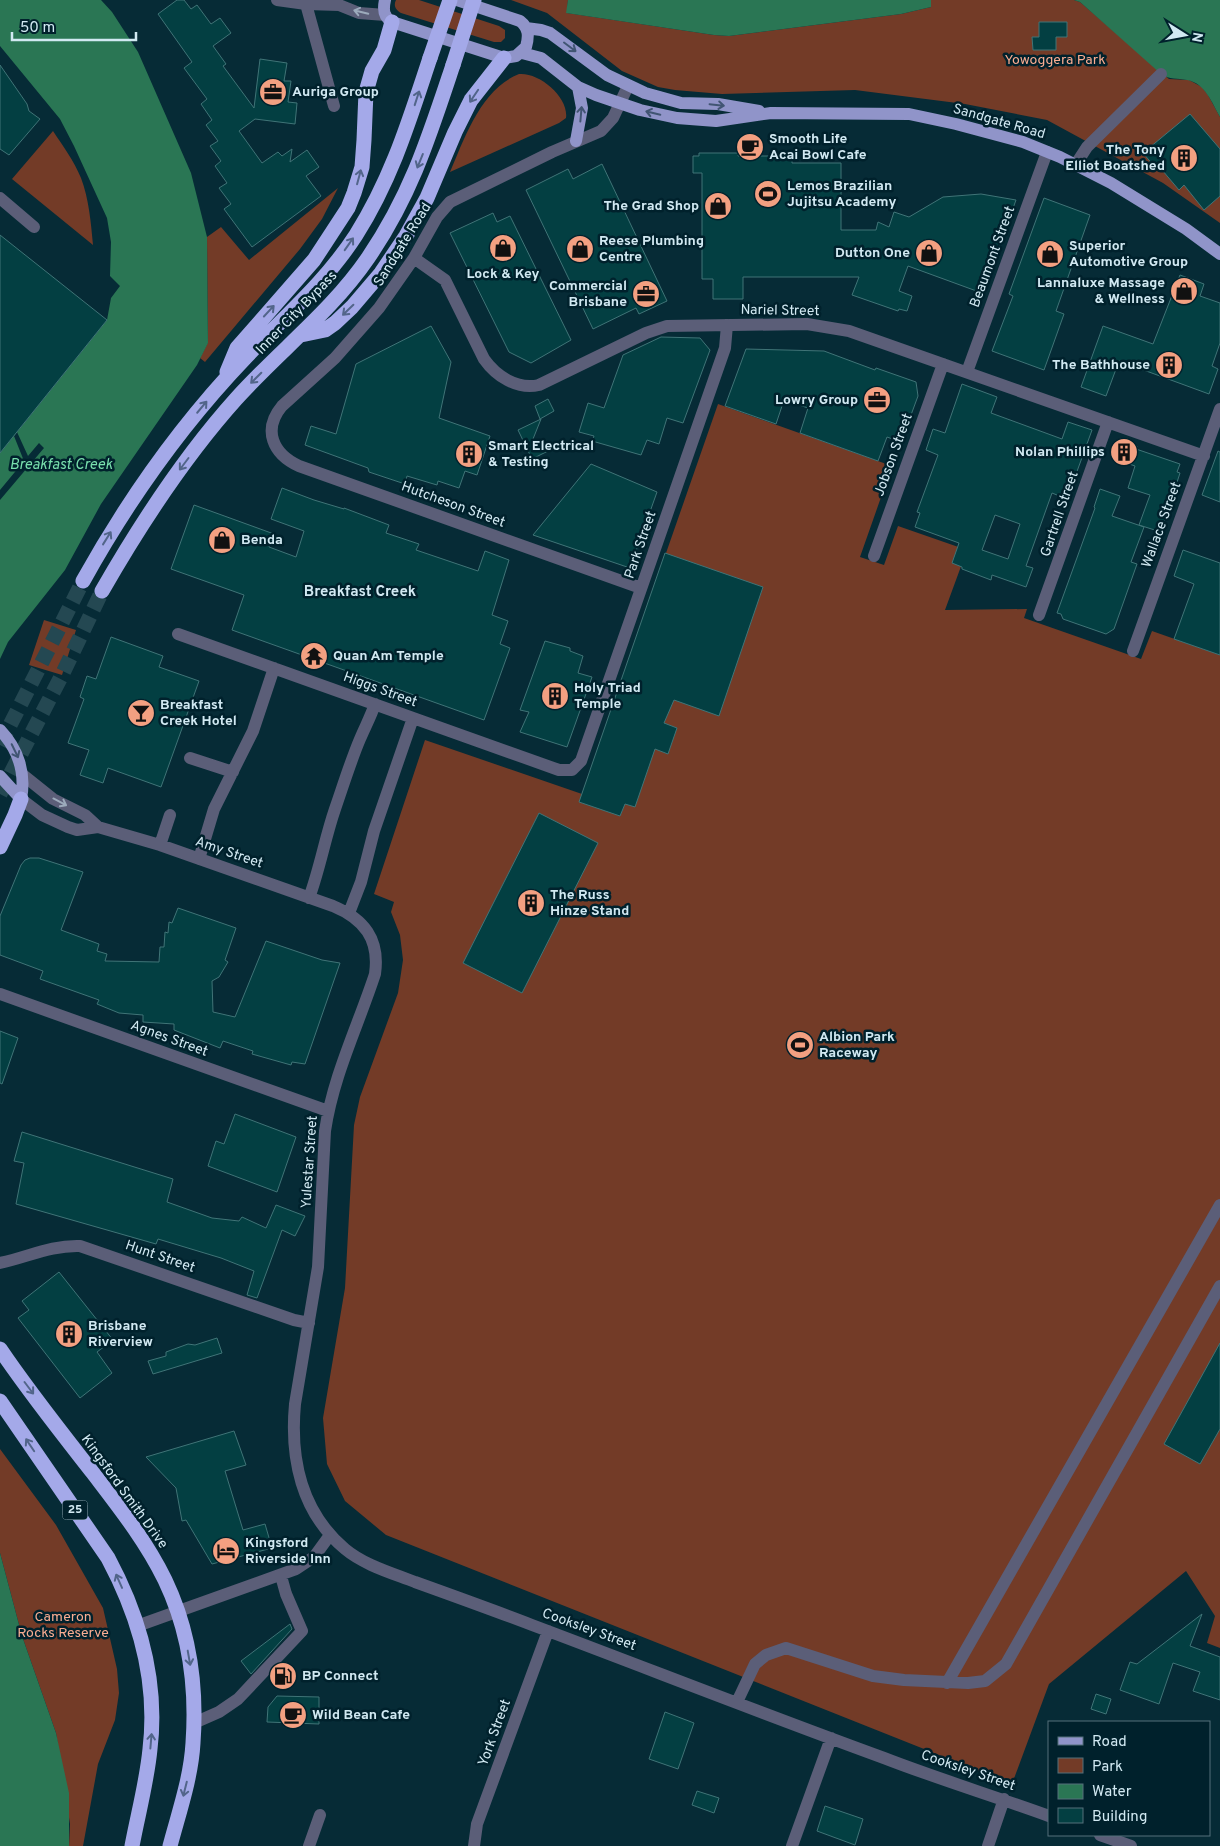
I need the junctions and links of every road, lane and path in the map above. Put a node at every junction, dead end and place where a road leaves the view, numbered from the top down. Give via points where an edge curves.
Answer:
1 (276, 0) edge
2 (351, 0) edge
3 (385, 0) edge
4 (450, 0) edge
5 (457, 0) edge
6 (474, 0) edge
7 (306, 4) junction
8 (339, 5) junction
9 (388, 19) junction
10 (526, 28) junction
11 (522, 52) junction
12 (504, 58) junction
13 (1161, 74) dead end
14 (628, 86) junction
15 (578, 87) junction
16 (620, 104) junction
17 (334, 106) dead end
18 (771, 114) junction
19 (576, 141) junction
20 (1047, 152) junction
21 (1076, 164) junction
22 (0, 198) edge
23 (34, 227) dead end
24 (1220, 254) edge
25 (414, 258) junction
26 (727, 325) junction
27 (301, 335) junction
28 (942, 364) junction
29 (967, 372) junction
30 (222, 384) junction
31 (1220, 409) edge
32 (1108, 422) junction
33 (272, 432) joint
34 (1204, 456) junction
35 (874, 556) dead end
36 (83, 581) tunnel mouth
37 (641, 588) junction
38 (102, 590) tunnel mouth
39 (1039, 615) dead end
40 (178, 634) dead end
41 (1133, 651) dead end
42 (274, 668) junction
43 (375, 704) junction
44 (414, 718) junction
45 (0, 730) edge
46 (190, 758) dead end
47 (572, 770) joint
48 (233, 772) junction
49 (23, 775) junction
50 (0, 776) edge
51 (21, 799) junction
52 (170, 815) dead end
53 (98, 827) junction
54 (160, 845) junction
55 (0, 847) edge
56 (200, 859) junction
57 (310, 898) junction
58 (349, 913) junction
59 (0, 994) edge
60 (328, 1111) junction
61 (1220, 1205) edge
62 (1, 1263) edge
63 (1220, 1286) edge
64 (309, 1323) junction
65 (0, 1349) edge
66 (0, 1401) edge
67 (330, 1535) junction
68 (281, 1576) junction
69 (177, 1611) junction
70 (137, 1626) junction
71 (548, 1631) junction
72 (947, 1683) junction
73 (737, 1702) junction
74 (194, 1723) junction
75 (831, 1738) junction
76 (1004, 1799) junction
77 (320, 1815) dead end
78 (1048, 1816) edge
79 (1103, 1836) edge
80 (132, 1846) edge
81 (170, 1846) edge
82 (309, 1846) edge
83 (474, 1846) edge
84 (792, 1846) edge
85 (988, 1846) edge
86 (1131, 1846) edge

1 - 7 street
2 - 8 street
3 - 9 main road
30 -> 4 highway, Inner City Bypass, bridge via 316,287 355,236 395,161
5 - 10 main road, Sandgate Road via 516,19
6 -> 27 highway, Inner City Bypass, bridge via 422,157 396,214 360,268 329,307
7 - 8 street
7 - 17 street
9 -> 8 street
9 - 12 main road
30 -> 9 highway via 237,348 314,260 348,208 362,168 366,92 384,50
10 - 11 main road via 528,40
10 -> 14 main road, Sandgate Road via 550,33 607,75
11 - 12 main road
11 - 15 main road, Sandgate Road via 541,58
12 -> 27 highway via 471,100 427,198 381,273 352,307 325,330
13 - 21 street via 1087,147
14 - 16 street, Sandgate Road
14 -> 18 main road, Sandgate Road via 681,103 718,104
15 - 16 main road, Sandgate Road
19 -> 15 main road via 582,108
18 -> 16 main road, Sandgate Road via 698,120 661,115
16 - 19 street, Sandgate Road via 606,127
18 - 20 main road, Sandgate Road via 909,114 1023,142
19 - 25 street, Sandgate Road via 450,202 437,217
20 - 21 main road, Sandgate Road
20 - 29 street, Beaumont Street
21 - 24 main road, Sandgate Road via 1147,203
22 - 23 street
25 - 26 street, Nariel Street via 445,280 490,368 498,375 525,386 539,385 656,329
25 - 33 street, Sandgate Road via 358,334 278,411
26 - 28 street, Nariel Street via 808,324 836,328
26 - 37 street, Park Street via 725,348
27 -> 38 highway, Inner City Bypass via 236,398 194,449 150,511
28 - 29 street, Nariel Street
28 - 35 street, Jobson Street
29 - 32 street, Nariel Street
36 -> 30 highway, Inner City Bypass via 141,486
31 - 34 street, Wallace Street
32 - 34 street, Nariel Street
32 - 39 street, Gartrell Street
33 - 37 street, Hutcheson Street via 280,454 299,466
34 - 41 street, Wallace Street
37 - 47 street, Park Street via 581,761
40 - 42 street, Higgs Street
42 - 43 street, Higgs Street
42 - 48 street via 253,731
43 - 44 street, Higgs Street
43 - 57 street via 322,848
44 - 47 street, Higgs Street via 559,770
44 - 58 street
45 -> 49 main road via 15,749
46 - 48 street
48 - 56 street via 214,809
49 - 51 main road
49 -> 53 street, Amy Street via 53,799 85,815
50 - 51 main road
51 - 53 street, Amy Street via 61,825 77,830
51 - 55 highway
52 - 54 street
53 - 54 street, Amy Street
54 - 56 street, Amy Street
56 - 57 street, Amy Street
57 - 58 street, Amy Street
58 - 60 street, Yulestar Street via 368,932 376,963
59 - 60 street, Agnes Street
60 - 64 street, Yulestar Street via 318,1267
61 - 72 street
62 - 64 street, Hunt Street via 50,1248 80,1246
63 - 72 street via 1006,1664 985,1681
64 - 67 street, Yulestar Street via 295,1404 293,1445 307,1500
65 -> 69 highway, Kingsford Smith Drive via 142,1540
70 -> 66 highway, 25 via 108,1558
67 - 68 street via 307,1563
67 - 71 street, Cooksley Street via 347,1551 369,1563
68 - 69 street
68 - 74 street via 302,1631 238,1699
69 - 70 street
69 -> 74 highway, Kingsford Smith Drive via 190,1658
80 -> 70 highway, 25 via 152,1728 148,1671
71 - 73 street, Cooksley Street
71 - 83 street, York Street via 477,1824
72 - 73 street via 873,1676 786,1648 766,1655 755,1664
73 - 75 street, Cooksley Street
74 -> 81 highway, Kingsford Smith Drive via 191,1764
75 - 76 street, Cooksley Street
75 - 84 street
76 - 78 street, Cooksley Street
76 - 85 street
77 - 82 street
79 - 86 street

